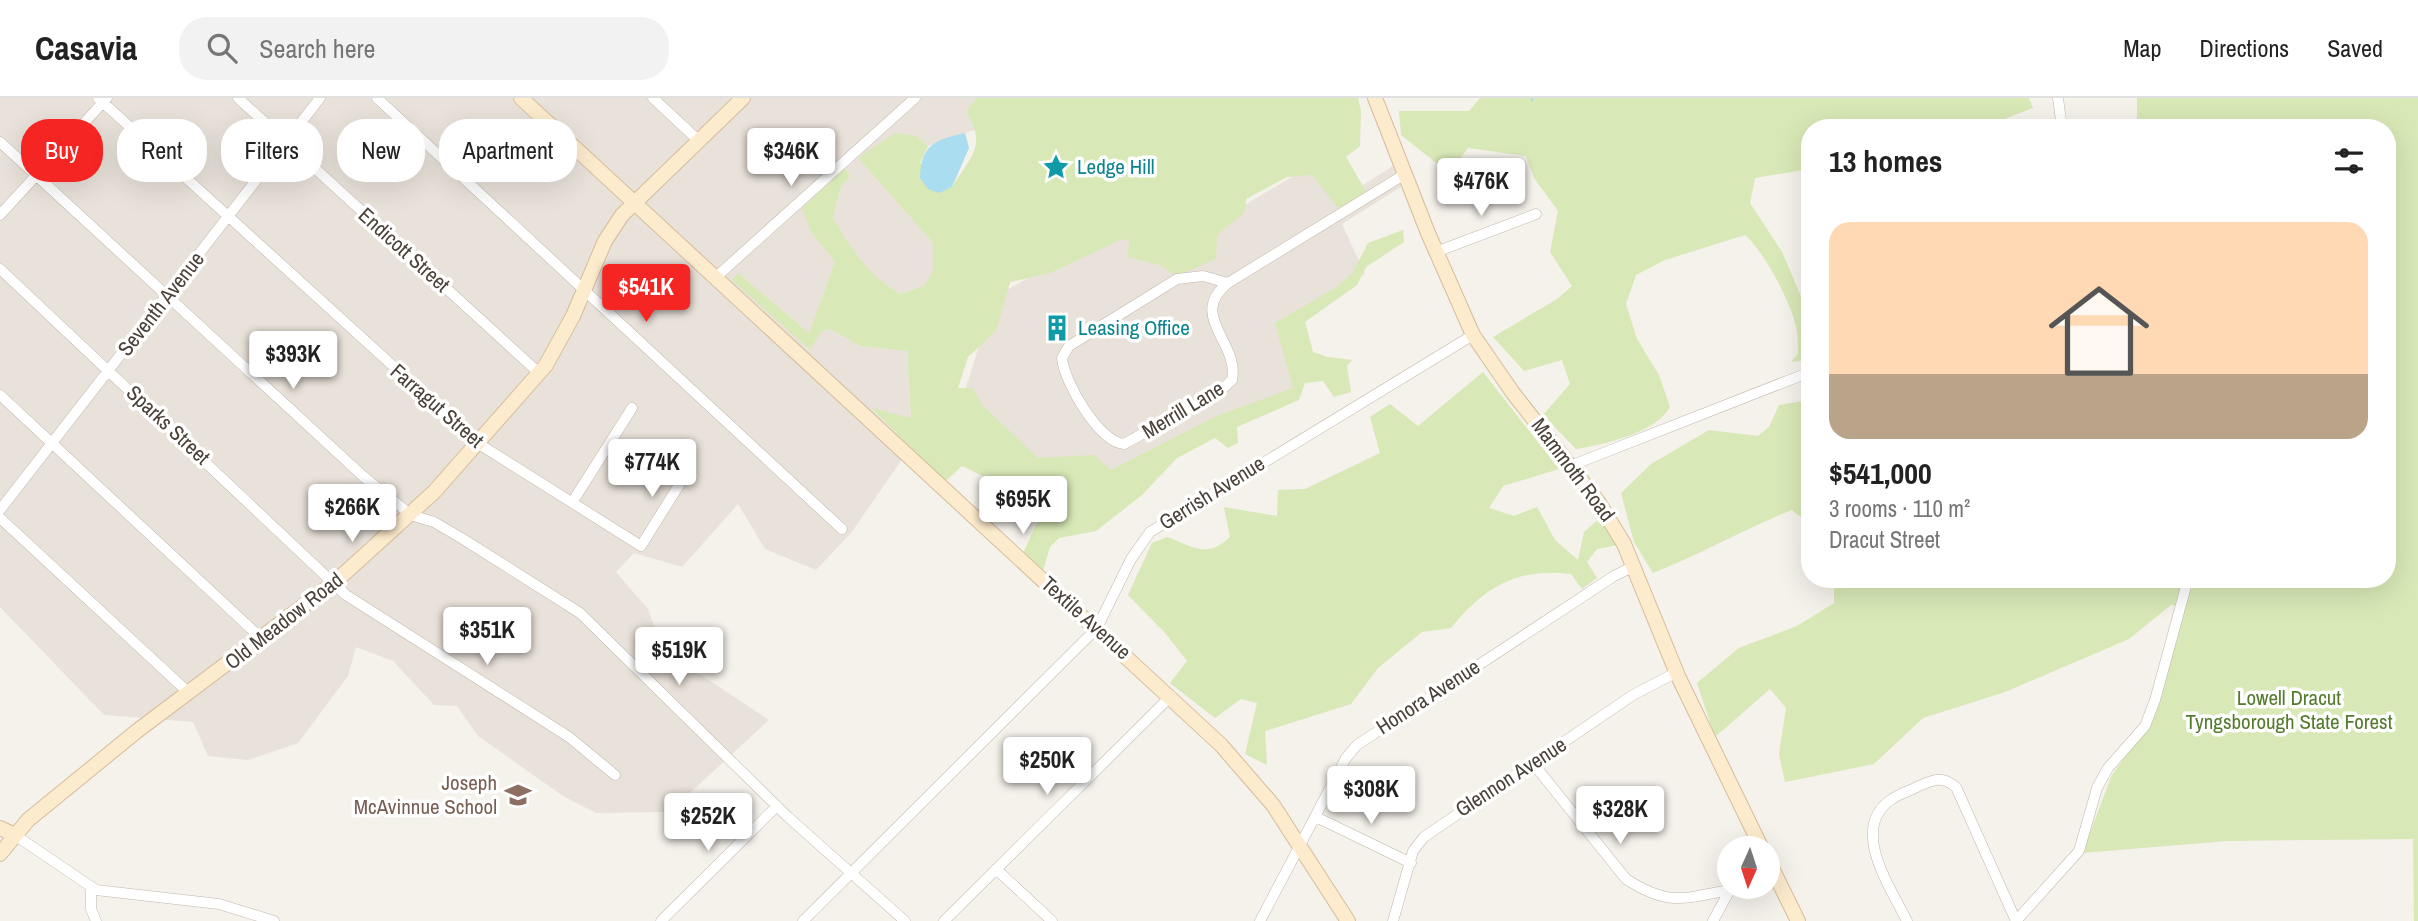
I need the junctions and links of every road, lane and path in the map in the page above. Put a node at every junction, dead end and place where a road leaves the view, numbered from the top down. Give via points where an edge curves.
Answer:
1 (238, 98) edge
2 (320, 98) edge
3 (377, 98) edge
4 (521, 98) edge
5 (653, 98) edge
6 (743, 98) edge
7 (915, 98) edge
8 (1375, 98) edge
9 (2058, 98) edge
10 (103, 100) edge
11 (86, 119) edge
12 (261, 119) edge
13 (304, 119) edge
14 (2061, 119) edge
15 (698, 140) junction
16 (0, 142) edge
17 (21, 161) edge
18 (1405, 174) junction
19 (323, 176) edge
20 (31, 182) edge
21 (44, 182) edge
22 (255, 182) edge
23 (634, 203) junction
24 (1536, 214) dead end
25 (0, 215) edge
26 (228, 218) junction
27 (1436, 252) junction
28 (0, 269) edge
29 (715, 278) junction
30 (1228, 283) junction
31 (584, 288) junction
32 (163, 290) junction
33 (1473, 335) junction
34 (109, 372) junction
35 (539, 373) junction
36 (1801, 376) edge
37 (0, 395) edge
38 (632, 408) dead end
39 (52, 443) junction
40 (479, 444) junction
41 (1570, 466) junction
42 (690, 469) dead end
43 (573, 501) junction
44 (0, 510) edge
45 (411, 515) junction
46 (0, 519) edge
47 (842, 529) dead end
48 (1634, 566) junction
49 (335, 582) junction
50 (2186, 588) edge
51 (1097, 628) junction
52 (261, 638) junction
53 (1677, 673) junction
54 (189, 693) junction
55 (1171, 696) junction
56 (1532, 762) junction
57 (615, 775) dead end
58 (777, 806) junction
59 (1316, 817) junction
60 (0, 828) edge
61 (15, 835) junction
62 (1756, 836) edge
63 (1302, 847) junction
64 (0, 854) edge
65 (1411, 863) junction
66 (996, 869) junction
67 (852, 873) junction
68 (1780, 885) edge
69 (91, 887) junction
70 (1717, 891) edge
71 (1724, 900) edge
72 (96, 921) edge
73 (274, 921) edge
74 (661, 921) edge
75 (803, 921) edge
76 (905, 921) edge
77 (944, 921) edge
78 (1052, 921) edge
79 (1260, 921) edge
80 (1348, 921) edge
81 (1394, 921) edge
82 (1713, 921) edge
83 (1798, 921) edge
84 (1907, 921) edge
85 (2016, 921) edge

1 - 12 street, Endicott Street
2 - 13 street, Seventh Avenue
3 - 31 street
4 - 23 main road, Textile Avenue
5 - 15 street
6 - 15 main road, Old Meadow Road
7 - 29 street
8 - 18 main road, Mammoth Road
9 - 14 street
10 - 11 street
10 - 26 street, Farragut Street
15 - 23 main road, Old Meadow Road
16 - 17 street
18 - 27 main road, Mammoth Road
18 - 30 street
19 - 35 street, Endicott Street
20 - 25 street
21 - 32 street
22 - 26 street, Seventh Avenue
23 - 29 main road, Textile Avenue
23 - 31 main road, Old Meadow Road via 605,241
24 - 27 street
26 - 32 street, Seventh Avenue
26 - 40 street, Farragut Street
27 - 33 main road, Mammoth Road
28 - 34 street, Sparks Street
29 - 51 main road, Textile Avenue
30 - 30 street, Merrill Lane via 1203,276 1177,279 1065,351 1065,372 1109,440 1124,444 1219,392 1232,380 1231,359 1212,308
31 - 35 main road, Old Meadow Road via 561,340
31 - 47 street
32 - 34 street, Seventh Avenue
32 - 45 street
33 - 41 main road, Mammoth Road
33 - 51 street, Gerrish Avenue via 1150,532 1131,559
34 - 39 street, Seventh Avenue
34 - 49 street, Sparks Street
35 - 40 main road, Old Meadow Road
36 - 41 street
37 - 39 street
38 - 43 street
39 - 44 street, Seventh Avenue
39 - 52 street
40 - 43 street, Farragut Street
40 - 45 main road, Old Meadow Road
41 - 48 main road, Mammoth Road via 1610,519
42 - 43 street, Farragut Street via 642,546
45 - 49 main road, Old Meadow Road
45 - 58 street via 454,533 580,612
46 - 54 street
48 - 53 main road, Mammoth Road
48 - 59 street, Honora Avenue via 1368,736 1346,758
49 - 52 main road, Old Meadow Road
49 - 57 street, Sparks Street via 346,595 569,737
50 - 85 street via 2145,726 2108,768 2097,788 2079,850
51 - 55 main road, Textile Avenue
51 - 67 street, Gerrish Avenue
52 - 54 main road, Old Meadow Road
53 - 56 street, Glennon Avenue via 1633,695
53 - 62 main road, Mammoth Road
54 - 61 main road, Old Meadow Road
55 - 63 main road, Textile Avenue via 1235,760
55 - 66 street
56 - 65 street, Glennon Avenue via 1436,827 1413,851
56 - 70 street via 1626,879 1667,899
58 - 67 street
58 - 74 street
59 - 63 street, Honora Avenue
59 - 65 street
60 - 61 main road
61 - 64 main road, Old Meadow Road
61 - 69 street
63 - 79 street, Honora Avenue
63 - 80 main road, Textile Avenue
65 - 81 street, Glennon Avenue
66 - 77 street
66 - 78 street
67 - 75 street, Gerrish Avenue
67 - 76 street
68 - 83 main road
69 - 72 street
69 - 73 street via 219,904
71 - 82 street
84 - 85 street via 1873,850 1875,819 1890,800 1936,778 1956,787

